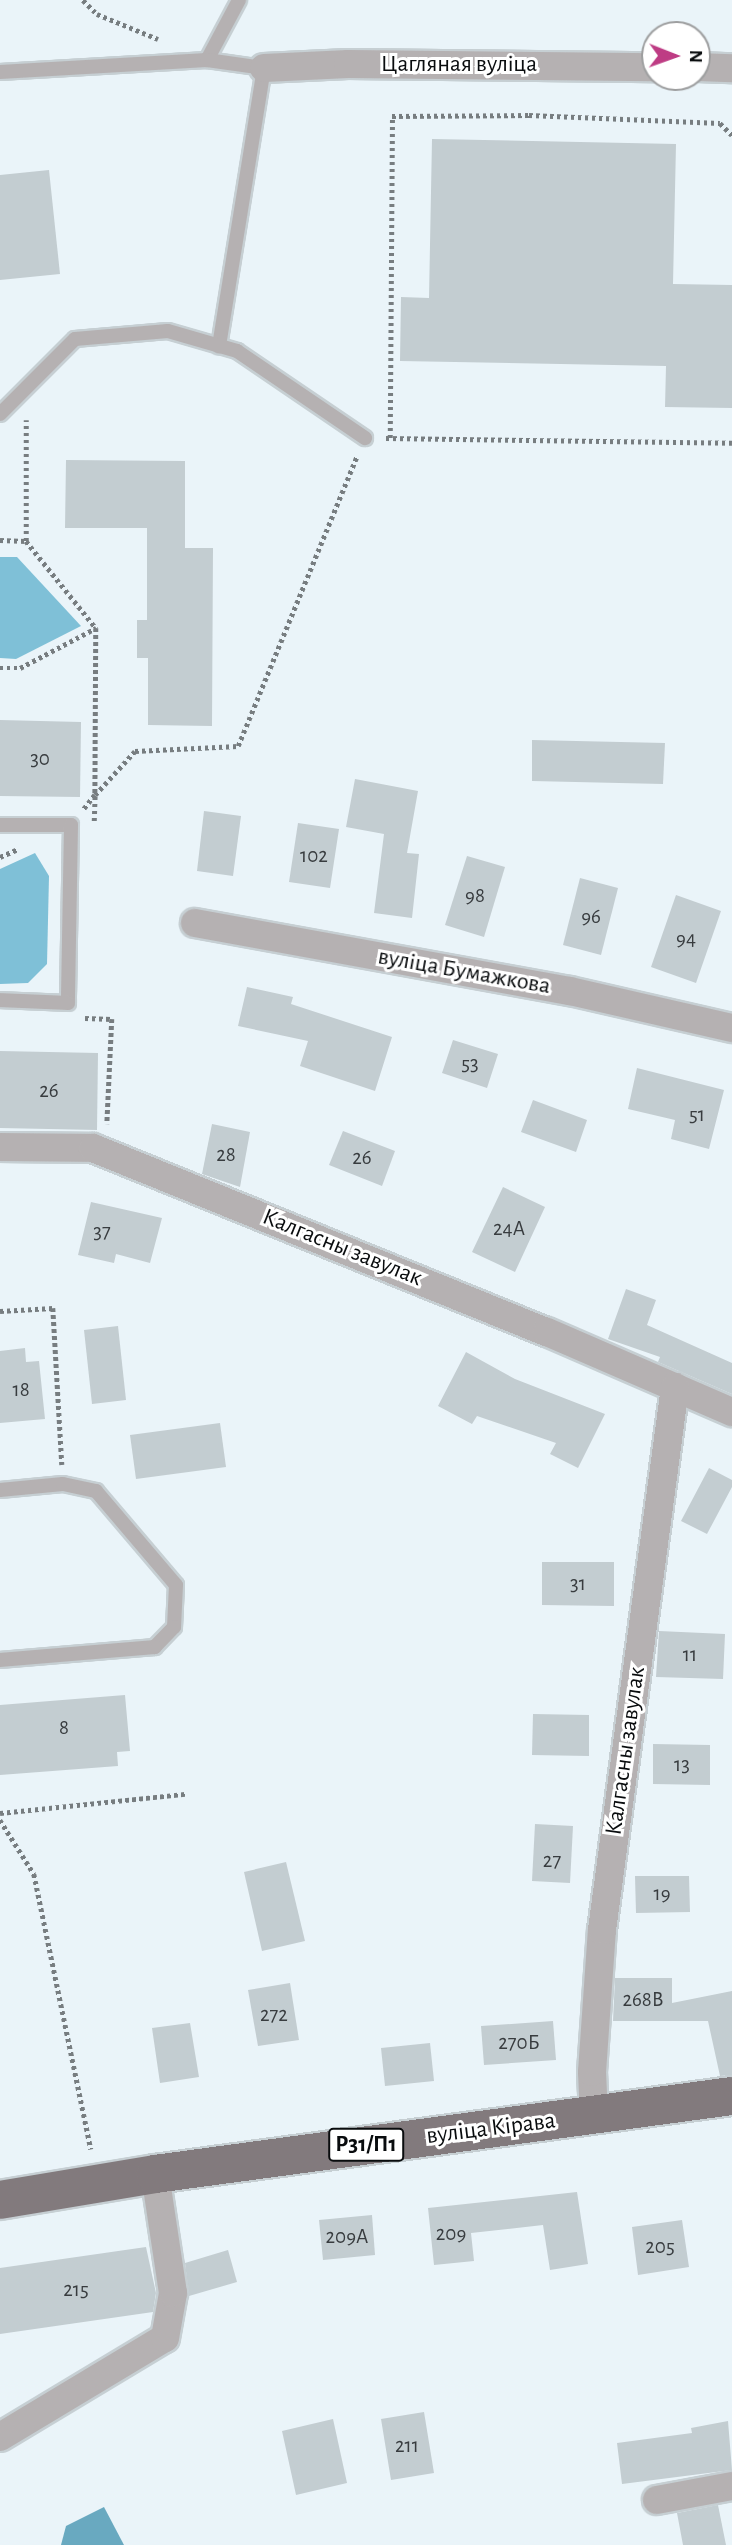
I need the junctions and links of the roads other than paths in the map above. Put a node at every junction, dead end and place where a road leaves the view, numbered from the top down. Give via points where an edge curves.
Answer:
1 (239, 0) edge
2 (207, 60) junction
3 (641, 67) edge
4 (711, 67) edge
5 (264, 68) junction
6 (732, 68) edge
7 (0, 72) edge
8 (219, 346) junction
9 (0, 414) edge
10 (365, 438) road end
11 (0, 825) edge
12 (195, 923) dead end
13 (0, 1000) edge
14 (732, 1028) edge
15 (0, 1147) edge
16 (675, 1387) junction
17 (732, 1412) edge
18 (0, 1490) edge
19 (0, 1660) edge
20 (732, 2096) edge
21 (594, 2116) junction
22 (155, 2174) junction
23 (0, 2200) edge
24 (0, 2437) edge
25 (732, 2486) edge
26 (657, 2500) dead end

1 - 2 lane
2 - 5 lane
2 - 7 lane
3 - 5 street, Цагляная вуліца via 348,64
4 - 6 street
5 - 8 lane
8 - 9 lane via 169,331 75,339
8 - 10 lane via 237,351
11 - 13 lane via 71,825 68,1003
12 - 14 street, вуліца Бумажкова via 570,991
15 - 16 street, Калгасны завулак via 93,1148
16 - 17 street, Калгасны завулак
16 - 21 street, Калгасны завулак via 602,1930 592,2072
18 - 19 lane via 63,1484 96,1491 176,1585 174,1627 155,1647
20 - 21 main road, вуліца Кірава / Р31/П1
21 - 22 main road, вуліца Кірава / Р31/П1
22 - 23 main road, вуліца Кірава / Р31/П1
22 - 24 street via 173,2293 165,2338
25 - 26 street

